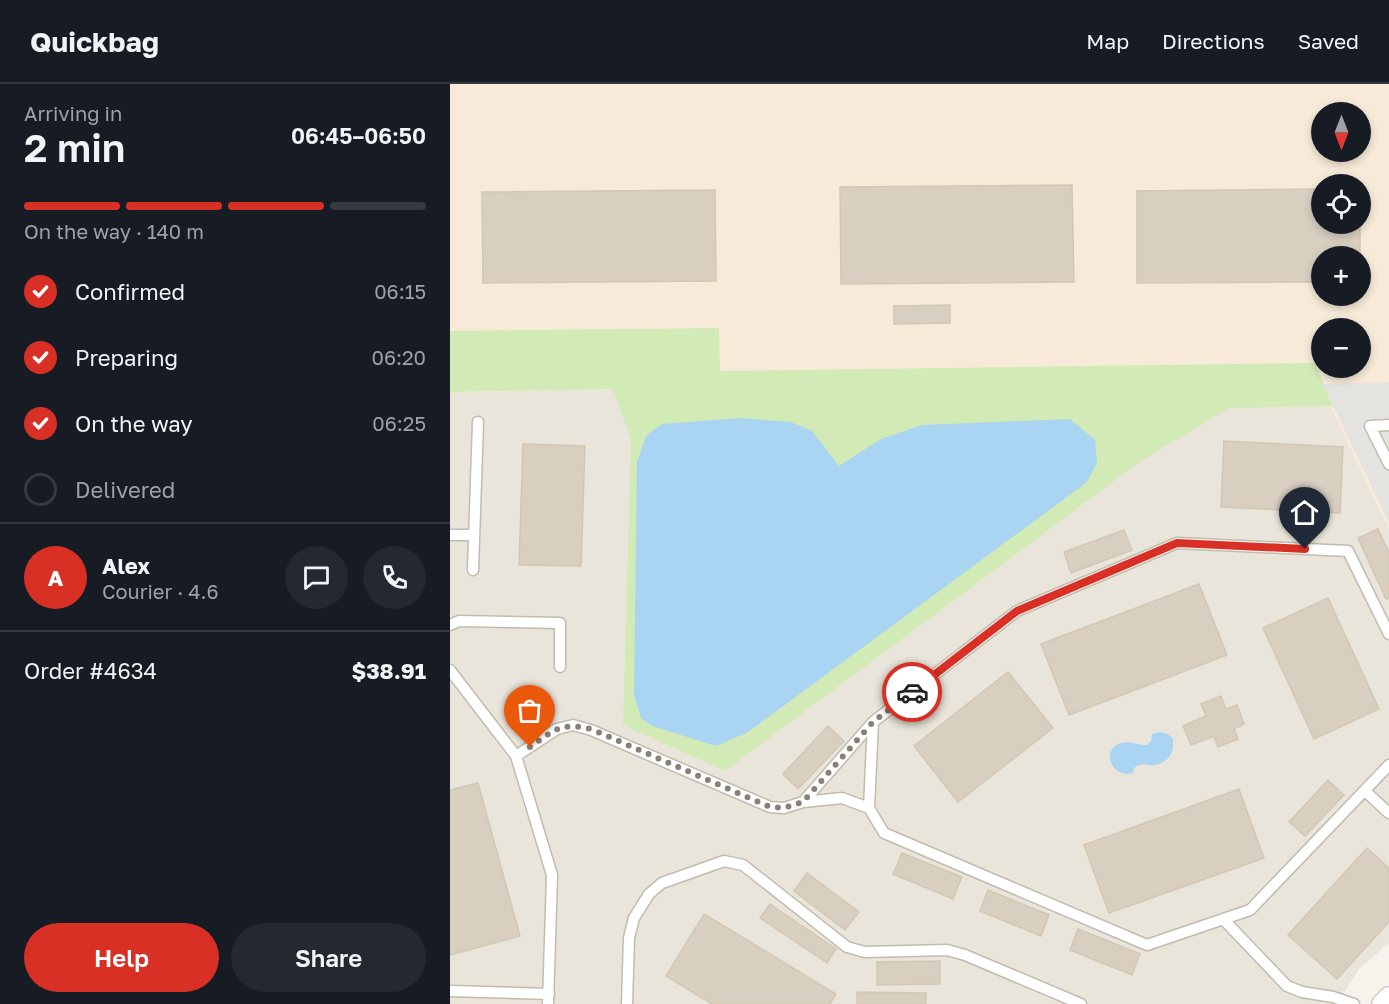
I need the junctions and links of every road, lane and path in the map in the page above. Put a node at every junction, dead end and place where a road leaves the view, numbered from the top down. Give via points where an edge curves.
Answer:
1 (478, 422) dead end
2 (1389, 425) edge
3 (1389, 464) edge
4 (450, 535) edge
5 (474, 535) junction
6 (473, 570) dead end
7 (450, 625) edge
8 (1389, 634) edge
9 (560, 666) dead end
10 (450, 670) edge
11 (873, 722) junction
12 (516, 756) junction
13 (1389, 765) edge
14 (1365, 790) junction
15 (803, 802) junction
16 (869, 808) junction
17 (1389, 813) edge
18 (1223, 919) junction
19 (450, 991) edge
20 (1389, 997) edge
21 (549, 999) edge
22 (627, 1004) edge
23 (1081, 1004) edge
24 (1353, 1004) edge
25 (1382, 1004) edge

1 - 5 lane
2 - 3 lane via 1370,426
4 - 5 lane
5 - 6 lane
7 - 9 lane via 459,621 560,623
8 - 11 lane via 1348,551 1177,543 1017,611
10 - 12 lane
11 - 15 lane
11 - 16 lane
12 - 15 lane via 557,729 573,725 591,729 770,807 784,808
12 - 21 lane via 552,875
13 - 14 lane
14 - 17 lane
14 - 18 lane via 1250,910
15 - 16 lane via 842,798
16 - 18 lane via 884,833 1147,945
18 - 24 lane via 1287,986
19 - 21 lane
20 - 25 street
22 - 23 lane via 629,938 634,918 649,894 662,884 724,861 743,865 847,946 865,952 947,950

